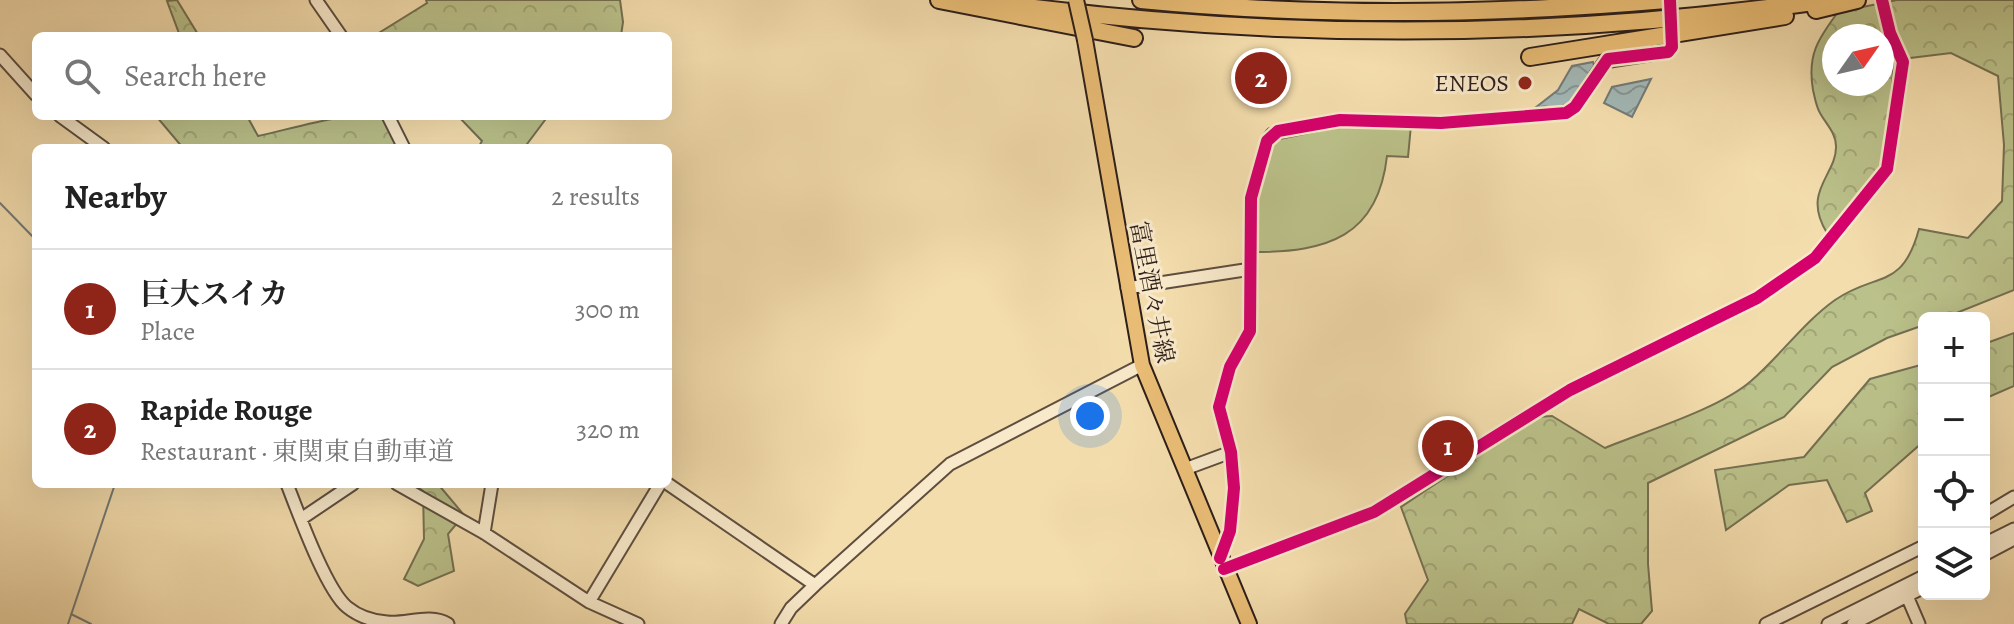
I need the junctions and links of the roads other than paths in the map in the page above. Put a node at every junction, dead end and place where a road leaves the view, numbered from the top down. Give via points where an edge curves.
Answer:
1 (316, 0) edge
2 (939, 0) edge
3 (974, 0) edge
4 (1076, 0) edge
5 (1141, 0) edge
6 (1666, 0) edge
7 (1827, 0) edge
8 (1857, 0) edge
9 (1882, 0) edge
10 (338, 32) edge
11 (1134, 38) dead end
12 (1672, 47) dead end
13 (1530, 57) dead end
14 (2, 60) edge
15 (32, 91) edge
16 (66, 120) edge
17 (390, 120) edge
18 (98, 144) edge
19 (402, 144) edge
20 (1251, 269) junction
21 (1127, 288) junction
22 (1142, 365) junction
23 (1231, 452) junction
24 (1185, 469) junction
25 (672, 487) edge
26 (289, 488) edge
27 (347, 488) edge
28 (404, 488) edge
29 (491, 488) edge
30 (658, 488) edge
31 (2014, 497) edge
32 (1990, 511) edge
33 (301, 519) junction
34 (2014, 529) edge
35 (484, 533) junction
36 (2014, 539) edge
37 (1990, 541) edge
38 (1918, 549) edge
39 (1990, 552) edge
40 (1222, 564) junction
41 (1918, 579) edge
42 (815, 585) junction
43 (1918, 590) edge
44 (1907, 596) junction
45 (589, 602) junction
46 (448, 624) edge
47 (638, 624) edge
48 (781, 624) edge
49 (1249, 624) edge
50 (1766, 624) edge
51 (1828, 624) edge
52 (1853, 624) edge
53 (1919, 624) edge

1 - 10 street
2 - 11 highway
3 - 7 highway via 1244,27 1348,30 1590,24
4 - 21 main road, 富里酒々井線, bridge
5 - 6 highway via 1346,11
8 - 13 highway via 1783,17
9 - 40 street via 1903,62 1887,169 1815,258 1757,298 1570,390 1374,512
12 - 20 street via 1668,52 1604,62 1566,113 1441,123 1340,120 1278,131 1267,141 1251,198
14 - 15 street
16 - 18 street
17 - 19 street
20 - 21 street
20 - 23 street via 1250,331 1230,367 1219,407
21 - 22 main road, 富里酒々井線
22 - 24 main road, 富里酒々井線
22 - 42 street via 950,464
23 - 24 street
23 - 40 street via 1233,509
24 - 40 main road, 富里酒々井線
25 - 42 street
26 - 33 street
27 - 33 street
28 - 35 street
29 - 35 street
30 - 45 street
31 - 32 street
33 - 46 street via 346,606 368,619
34 - 37 street
35 - 45 street
36 - 39 street
38 - 50 street
40 - 49 main road, 富里酒々井線
41 - 51 street
42 - 48 street
43 - 44 street
44 - 52 street
44 - 53 street
45 - 47 street

